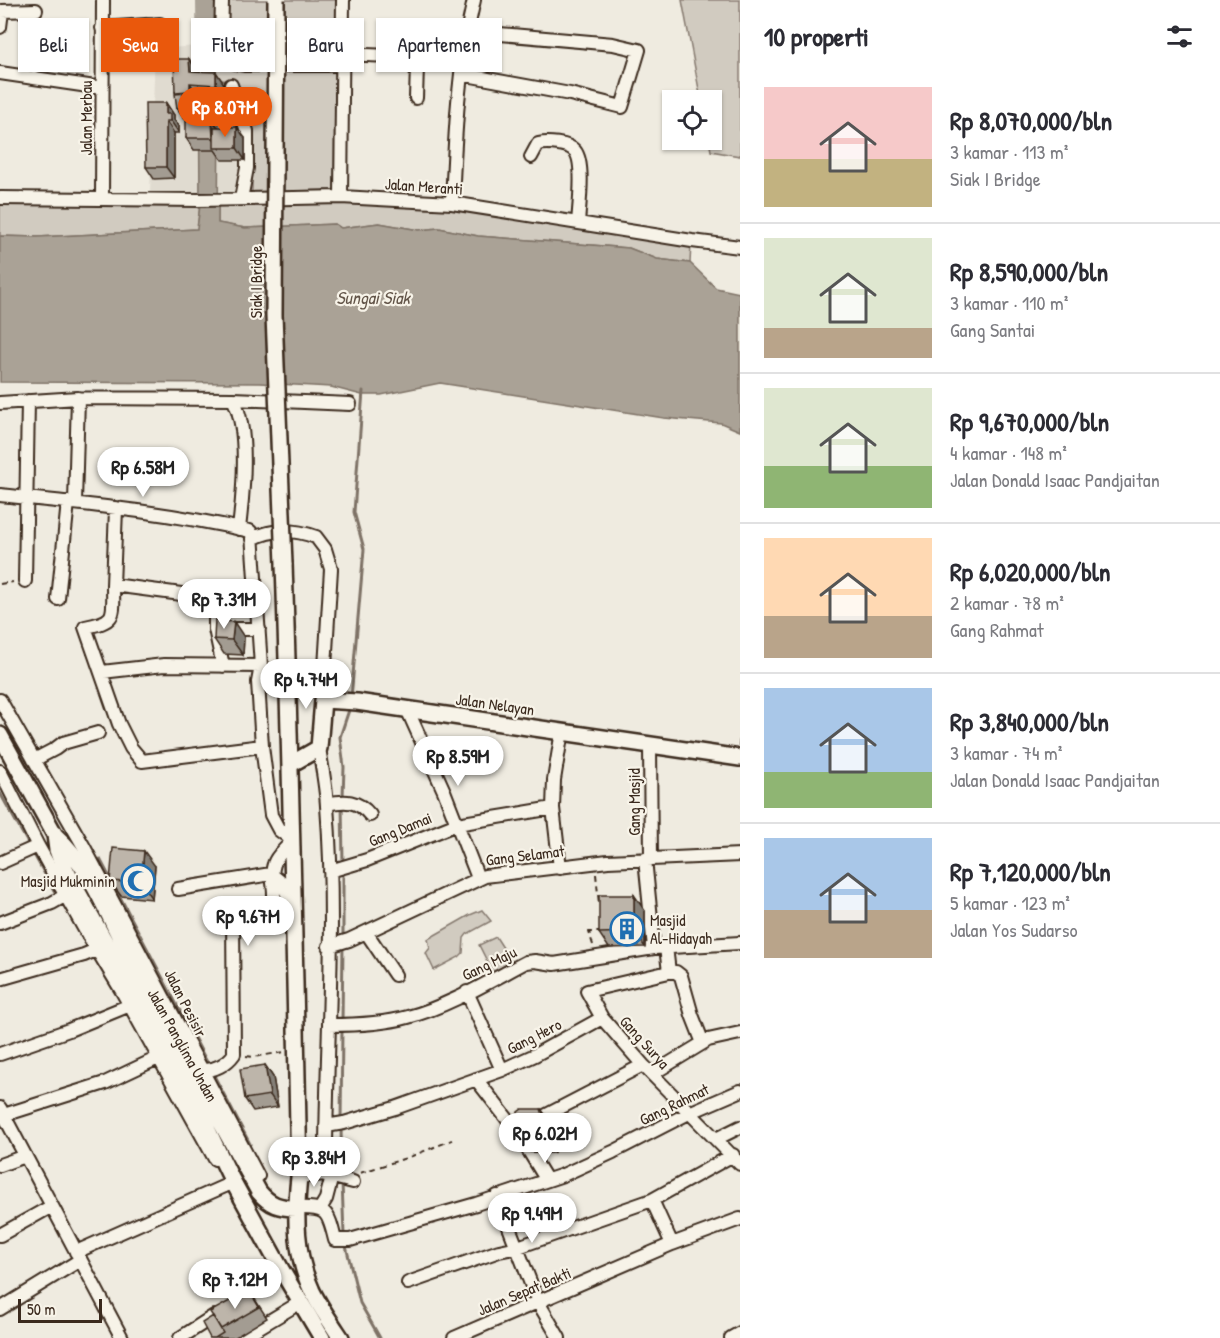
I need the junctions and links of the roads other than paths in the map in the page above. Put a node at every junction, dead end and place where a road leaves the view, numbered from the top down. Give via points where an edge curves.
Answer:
1 (103, 0) edge
2 (222, 0) edge
3 (276, 0) edge
4 (343, 0) edge
5 (474, 0) edge
6 (36, 10) dead end
7 (102, 18) edge
8 (343, 18) edge
9 (469, 18) edge
10 (0, 27) edge
11 (502, 34) edge
12 (364, 59) edge
13 (287, 63) edge
14 (102, 72) edge
15 (342, 72) edge
16 (0, 73) edge
17 (460, 74) joint
18 (231, 85) dead end
19 (102, 88) junction
20 (416, 98) dead end
21 (531, 157) dead end
22 (341, 197) junction
23 (0, 198) edge
24 (102, 199) junction
25 (241, 200) junction
26 (452, 203) junction
27 (578, 223) junction
28 (740, 247) edge
29 (78, 398) junction
30 (233, 399) junction
31 (28, 401) junction
32 (0, 403) edge
33 (350, 404) dead end
34 (0, 495) edge
35 (26, 498) junction
36 (71, 502) junction
37 (116, 509) junction
38 (239, 529) junction
39 (252, 539) junction
40 (25, 581) dead end
41 (114, 585) junction
42 (58, 599) dead end
43 (215, 629) junction
44 (259, 629) junction
45 (223, 666) junction
46 (261, 666) junction
47 (102, 672) junction
48 (0, 700) edge
49 (323, 700) junction
50 (407, 709) junction
51 (562, 731) junction
52 (98, 733) dead end
53 (4, 742) edge
54 (262, 746) junction
55 (650, 746) junction
56 (319, 748) junction
57 (740, 758) edge
58 (34, 760) junction
59 (291, 764) junction
60 (0, 771) edge
61 (338, 802) junction
62 (553, 808) junction
63 (370, 815) dead end
64 (457, 824) junction
65 (56, 835) junction
66 (292, 840) junction
67 (31, 849) junction
68 (740, 855) edge
69 (648, 859) junction
70 (0, 863) edge
71 (561, 868) junction
72 (334, 871) junction
73 (271, 873) junction
74 (478, 878) junction
75 (178, 889) dead end
76 (59, 899) junction
77 (292, 906) junction
78 (0, 923) edge
79 (366, 932) junction
80 (740, 943) edge
81 (333, 945) junction
82 (660, 947) junction
83 (91, 952) junction
84 (135, 955) junction
85 (669, 972) junction
86 (395, 975) dead end
87 (148, 978) junction
88 (0, 979) edge
89 (467, 992) junction
90 (125, 1008) junction
91 (602, 1018) junction
92 (338, 1025) junction
93 (149, 1031) junction
94 (740, 1033) edge
95 (703, 1043) junction
96 (0, 1054) edge
97 (155, 1060) junction
98 (210, 1069) junction
99 (502, 1070) junction
100 (647, 1070) junction
101 (476, 1080) junction
102 (740, 1091) edge
103 (2, 1111) edge
104 (689, 1113) junction
105 (209, 1116) junction
106 (335, 1125) junction
107 (740, 1127) edge
108 (519, 1134) junction
109 (716, 1139) junction
110 (26, 1156) junction
111 (736, 1159) edge
112 (0, 1166) edge
113 (229, 1176) junction
114 (299, 1177) junction
115 (339, 1178) junction
116 (546, 1179) junction
117 (259, 1192) junction
118 (497, 1196) junction
119 (652, 1200) junction
120 (52, 1206) junction
121 (296, 1208) junction
122 (320, 1209) junction
123 (740, 1219) edge
124 (0, 1235) edge
125 (672, 1244) junction
126 (518, 1247) junction
127 (78, 1256) junction
128 (282, 1271) junction
129 (408, 1283) dead end
130 (301, 1302) junction
131 (538, 1302) junction
132 (0, 1309) edge
133 (740, 1333) edge
134 (122, 1338) edge
135 (180, 1338) edge
136 (241, 1338) edge
137 (322, 1338) edge
138 (341, 1338) edge
139 (454, 1338) edge
140 (559, 1338) edge
141 (731, 1338) edge

1 - 7 street, Jalan Merbau
2 - 13 street via 226,57 244,65
3 - 59 main road, Siak I Bridge, bridge via 273,315
4 - 8 street
5 - 9 street
6 - 10 street via 2,11
11 - 17 street via 639,50 622,107
12 - 20 street via 414,57
14 - 19 street, Jalan Merbau
15 - 22 street
16 - 19 street
17 - 26 street
18 - 25 street via 247,131 247,168
19 - 24 street, Jalan Merbau
21 - 27 street via 538,144 547,143 576,152 580,183
22 - 25 street, Jalan Meranti
22 - 26 street, Jalan Meranti
23 - 24 street, Jalan Meranti
24 - 25 street, Jalan Meranti
26 - 27 street, Jalan Meranti
27 - 28 street, Jalan Meranti
29 - 30 street
29 - 31 street
29 - 36 street
30 - 33 street
30 - 38 street via 242,433
31 - 32 street
31 - 35 street
34 - 35 street
35 - 36 street
35 - 40 street
36 - 37 street
36 - 42 street
37 - 38 street
37 - 41 street
38 - 39 street via 250,531
39 - 44 street
39 - 49 street via 284,531 316,537 324,549 331,569
41 - 43 street via 208,599 215,603
41 - 47 street via 109,619 85,627
43 - 44 street
43 - 45 street
44 - 46 street
45 - 46 street
45 - 47 street via 164,665
46 - 54 street via 258,682
47 - 54 street via 119,724 142,761
48 - 58 street
49 - 50 main road, Jalan Nelayan
49 - 56 main road
50 - 51 main road, Jalan Nelayan
50 - 64 street
51 - 55 main road, Jalan Nelayan
51 - 62 street
52 - 58 street via 63,743
53 - 65 main road, Jalan Panglima Undan
54 - 66 street via 271,815 279,830
55 - 57 main road, Jalan Nelayan
55 - 69 street, Gang Masjid
56 - 59 main road
56 - 61 street
58 - 84 street
59 - 66 main road, Siak I Bridge
60 - 67 street
61 - 63 street via 362,805
61 - 72 street
62 - 64 street, Gang Damai
62 - 71 street
64 - 72 street, Gang Damai
64 - 74 street
65 - 84 main road, Jalan Panglima Undan via 76,855
65 - 93 main road, Jalan Panglima Undan via 61,861
66 - 73 street via 277,857
66 - 77 main road, Siak I Bridge
67 - 70 street
67 - 76 street
68 - 69 street, Gang Selamat
69 - 71 street, Gang Selamat
69 - 82 street, Gang Masjid
71 - 74 street, Gang Selamat
72 - 81 street
73 - 75 street
73 - 77 street via 282,883
73 - 98 street via 273,904 235,911 233,915 234,1054
74 - 79 street, Gang Selamat
76 - 78 street
76 - 83 street
77 - 114 main road, Siak I Bridge
79 - 81 street, Gang Selamat
79 - 86 street
80 - 82 street, Gang Maju
81 - 92 street via 331,981
82 - 85 street
82 - 89 street, Gang Maju via 554,964 526,962
83 - 88 street
83 - 90 street
84 - 87 main road, Jalan Panglima Undan
85 - 91 street via 587,991
85 - 95 street via 681,976
87 - 98 street, Jalan Pesisir
87 - 105 main road, Jalan Panglima Undan
89 - 92 street, Gang Maju via 406,1018
89 - 99 street
90 - 93 street
90 - 96 street
91 - 99 street, Gang Hero
91 - 100 street, Gang Surya
92 - 106 street
93 - 97 street
93 - 105 main road, Jalan Panglima Undan
94 - 95 street
95 - 100 street
97 - 103 street via 105,1083
97 - 113 street
98 - 117 street, Jalan Pesisir via 258,1175
99 - 101 street, Gang Hero
100 - 104 street, Gang Surya
100 - 108 street via 533,1122
101 - 106 street, Gang Hero
101 - 108 street
102 - 104 street, Gang Rahmat
103 - 110 street
104 - 109 street, Gang Surya
104 - 116 street, Gang Rahmat via 581,1168
105 - 113 main road, Jalan Panglima Undan
105 - 117 main road, Jalan Panglima Undan
106 - 115 street
107 - 109 street
108 - 116 street
109 - 111 street, Gang Surya
110 - 112 street
110 - 120 street
111 - 119 street
113 - 127 street
113 - 128 main road, Jalan Panglima Undan
114 - 115 street
114 - 121 main road, Siak I Bridge
115 - 122 street
116 - 118 street, Gang Rahmat
117 - 121 main road, Jalan Panglima Undan via 274,1206
118 - 122 street, Gang Rahmat via 344,1241
118 - 126 street
119 - 125 street
119 - 126 street
120 - 124 street
120 - 127 street
121 - 122 street
121 - 138 main road, Siak I Bridge via 305,1274
123 - 125 street, Jalan Sepat Bakti
125 - 131 street, Jalan Sepat Bakti
126 - 129 street
126 - 131 street
127 - 132 street
127 - 134 street
128 - 130 main road, Jalan Panglima Undan
128 - 135 street
130 - 136 street
130 - 137 main road, Jalan Panglima Undan
131 - 139 street, Jalan Sepat Bakti
131 - 140 street
133 - 141 street

